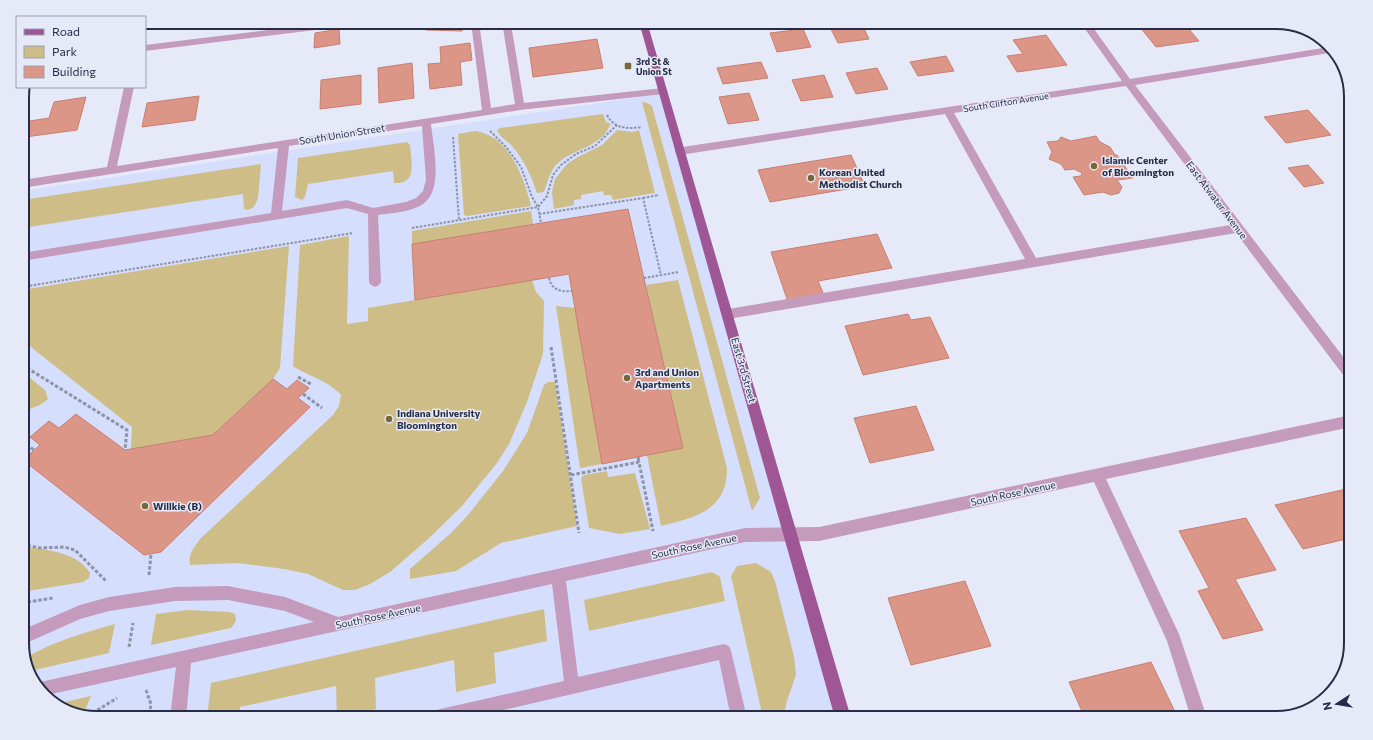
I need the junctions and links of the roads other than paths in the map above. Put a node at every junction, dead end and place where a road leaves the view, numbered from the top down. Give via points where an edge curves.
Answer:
1 (299, 29) edge
2 (476, 29) edge
3 (507, 29) edge
4 (644, 29) edge
5 (1089, 29) edge
6 (146, 48) edge
7 (1326, 51) edge
8 (1128, 83) junction
9 (129, 88) edge
10 (663, 91) junction
11 (520, 107) junction
12 (948, 110) junction
13 (487, 112) junction
14 (426, 121) junction
15 (284, 143) junction
16 (680, 151) junction
17 (111, 170) junction
18 (29, 183) edge
19 (373, 212) junction
20 (276, 216) junction
21 (1238, 228) junction
22 (29, 256) edge
23 (1033, 262) junction
24 (376, 282) dead end
25 (728, 314) junction
26 (1344, 367) edge
27 (1344, 423) edge
28 (1097, 475) junction
29 (791, 535) junction
30 (558, 576) junction
31 (338, 624) junction
32 (29, 635) edge
33 (184, 658) junction
34 (572, 686) junction
35 (46, 688) edge
36 (179, 711) edge
37 (466, 711) edge
38 (737, 711) edge
39 (841, 711) edge
40 (1197, 711) edge

1 - 6 street
2 - 13 street
3 - 11 street
4 - 10 main road, East 3rd Street
5 - 8 street, East Atwater Avenue
7 - 8 street, South Clifton Avenue
8 - 12 street, South Clifton Avenue
8 - 21 street, East Atwater Avenue
9 - 17 street
10 - 11 street, South Union Street
10 - 16 main road, East 3rd Street
11 - 13 street, South Union Street
12 - 16 street, South Clifton Avenue
12 - 23 street
13 - 14 street, South Union Street
14 - 15 street, South Union Street
14 - 19 street via 431,180 428,192 420,201 408,206
15 - 17 street, South Union Street
15 - 20 street
16 - 25 main road, East 3rd Street
17 - 18 street, South Union Street
19 - 20 street via 347,204
19 - 24 street
20 - 22 street
21 - 23 street
21 - 26 street, East Atwater Avenue
23 - 25 street
25 - 29 main road, East 3rd Street
27 - 28 street, South Rose Avenue
28 - 29 street, South Rose Avenue via 819,534
28 - 40 street via 1174,639
29 - 30 street, South Rose Avenue via 745,535
29 - 39 main road, East 3rd Street
30 - 31 street, South Rose Avenue
30 - 34 street
31 - 32 street via 285,604 228,593 175,594 102,606 55,622
31 - 33 street, South Rose Avenue
33 - 35 street, South Rose Avenue
33 - 36 street
34 - 37 street
34 - 38 street via 724,651

